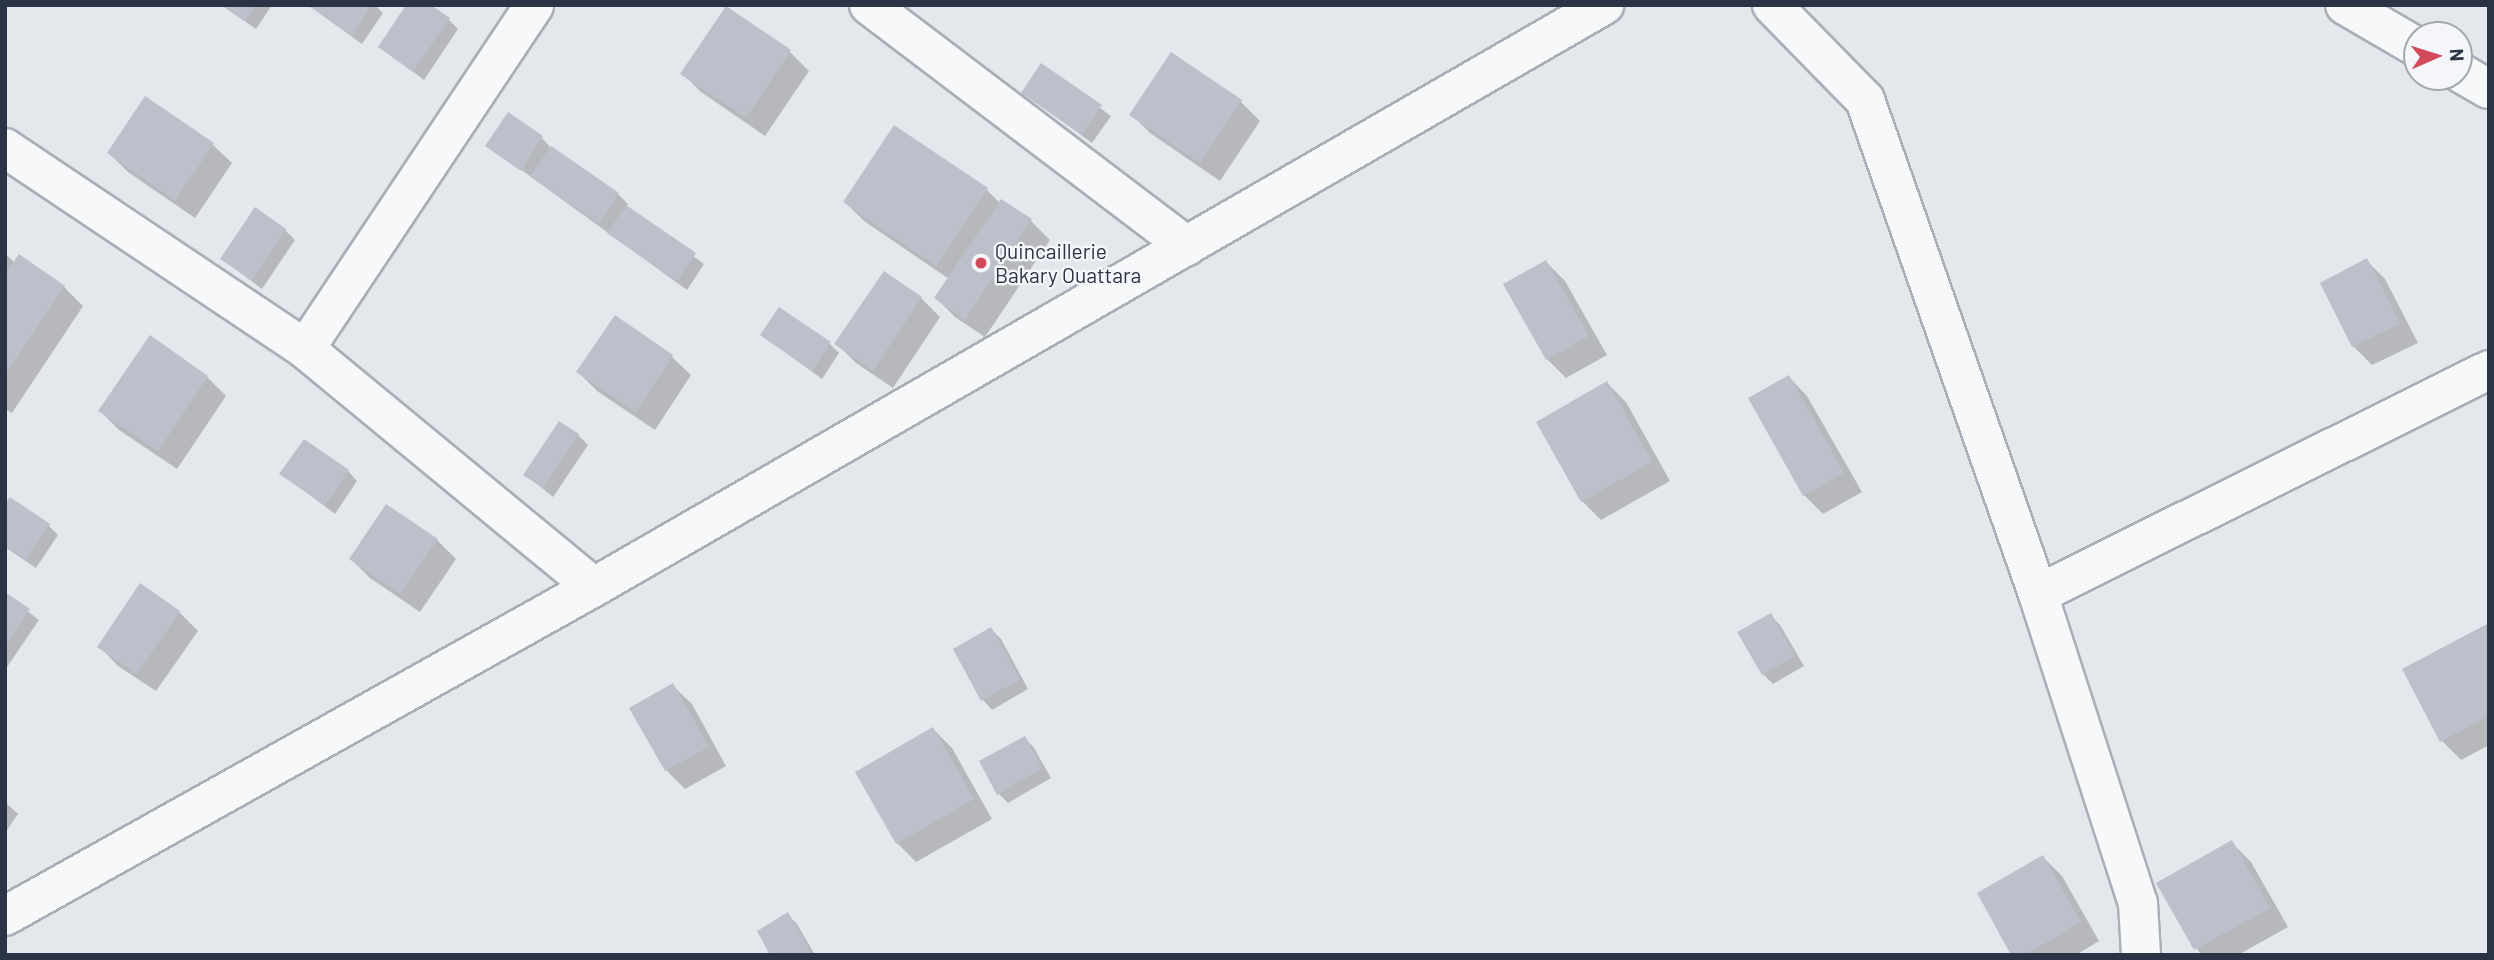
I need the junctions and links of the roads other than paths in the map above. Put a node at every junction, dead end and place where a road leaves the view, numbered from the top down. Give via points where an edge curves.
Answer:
1 (534, 5) edge
2 (869, 5) edge
3 (1604, 5) edge
4 (1772, 5) edge
5 (2345, 5) edge
6 (2403, 39) edge
7 (2473, 80) edge
8 (2489, 89) edge
9 (5, 148) edge
10 (1187, 246) junction
11 (305, 349) junction
12 (2489, 370) edge
13 (594, 587) junction
14 (2038, 594) junction
15 (6, 914) edge
16 (2141, 955) edge

1 - 11 street
2 - 10 street
3 - 10 street
4 - 14 street via 1866,100
5 - 6 street
7 - 8 street
9 - 11 street
10 - 13 street
11 - 13 street
12 - 14 street
13 - 15 street
14 - 16 street via 2138,904

